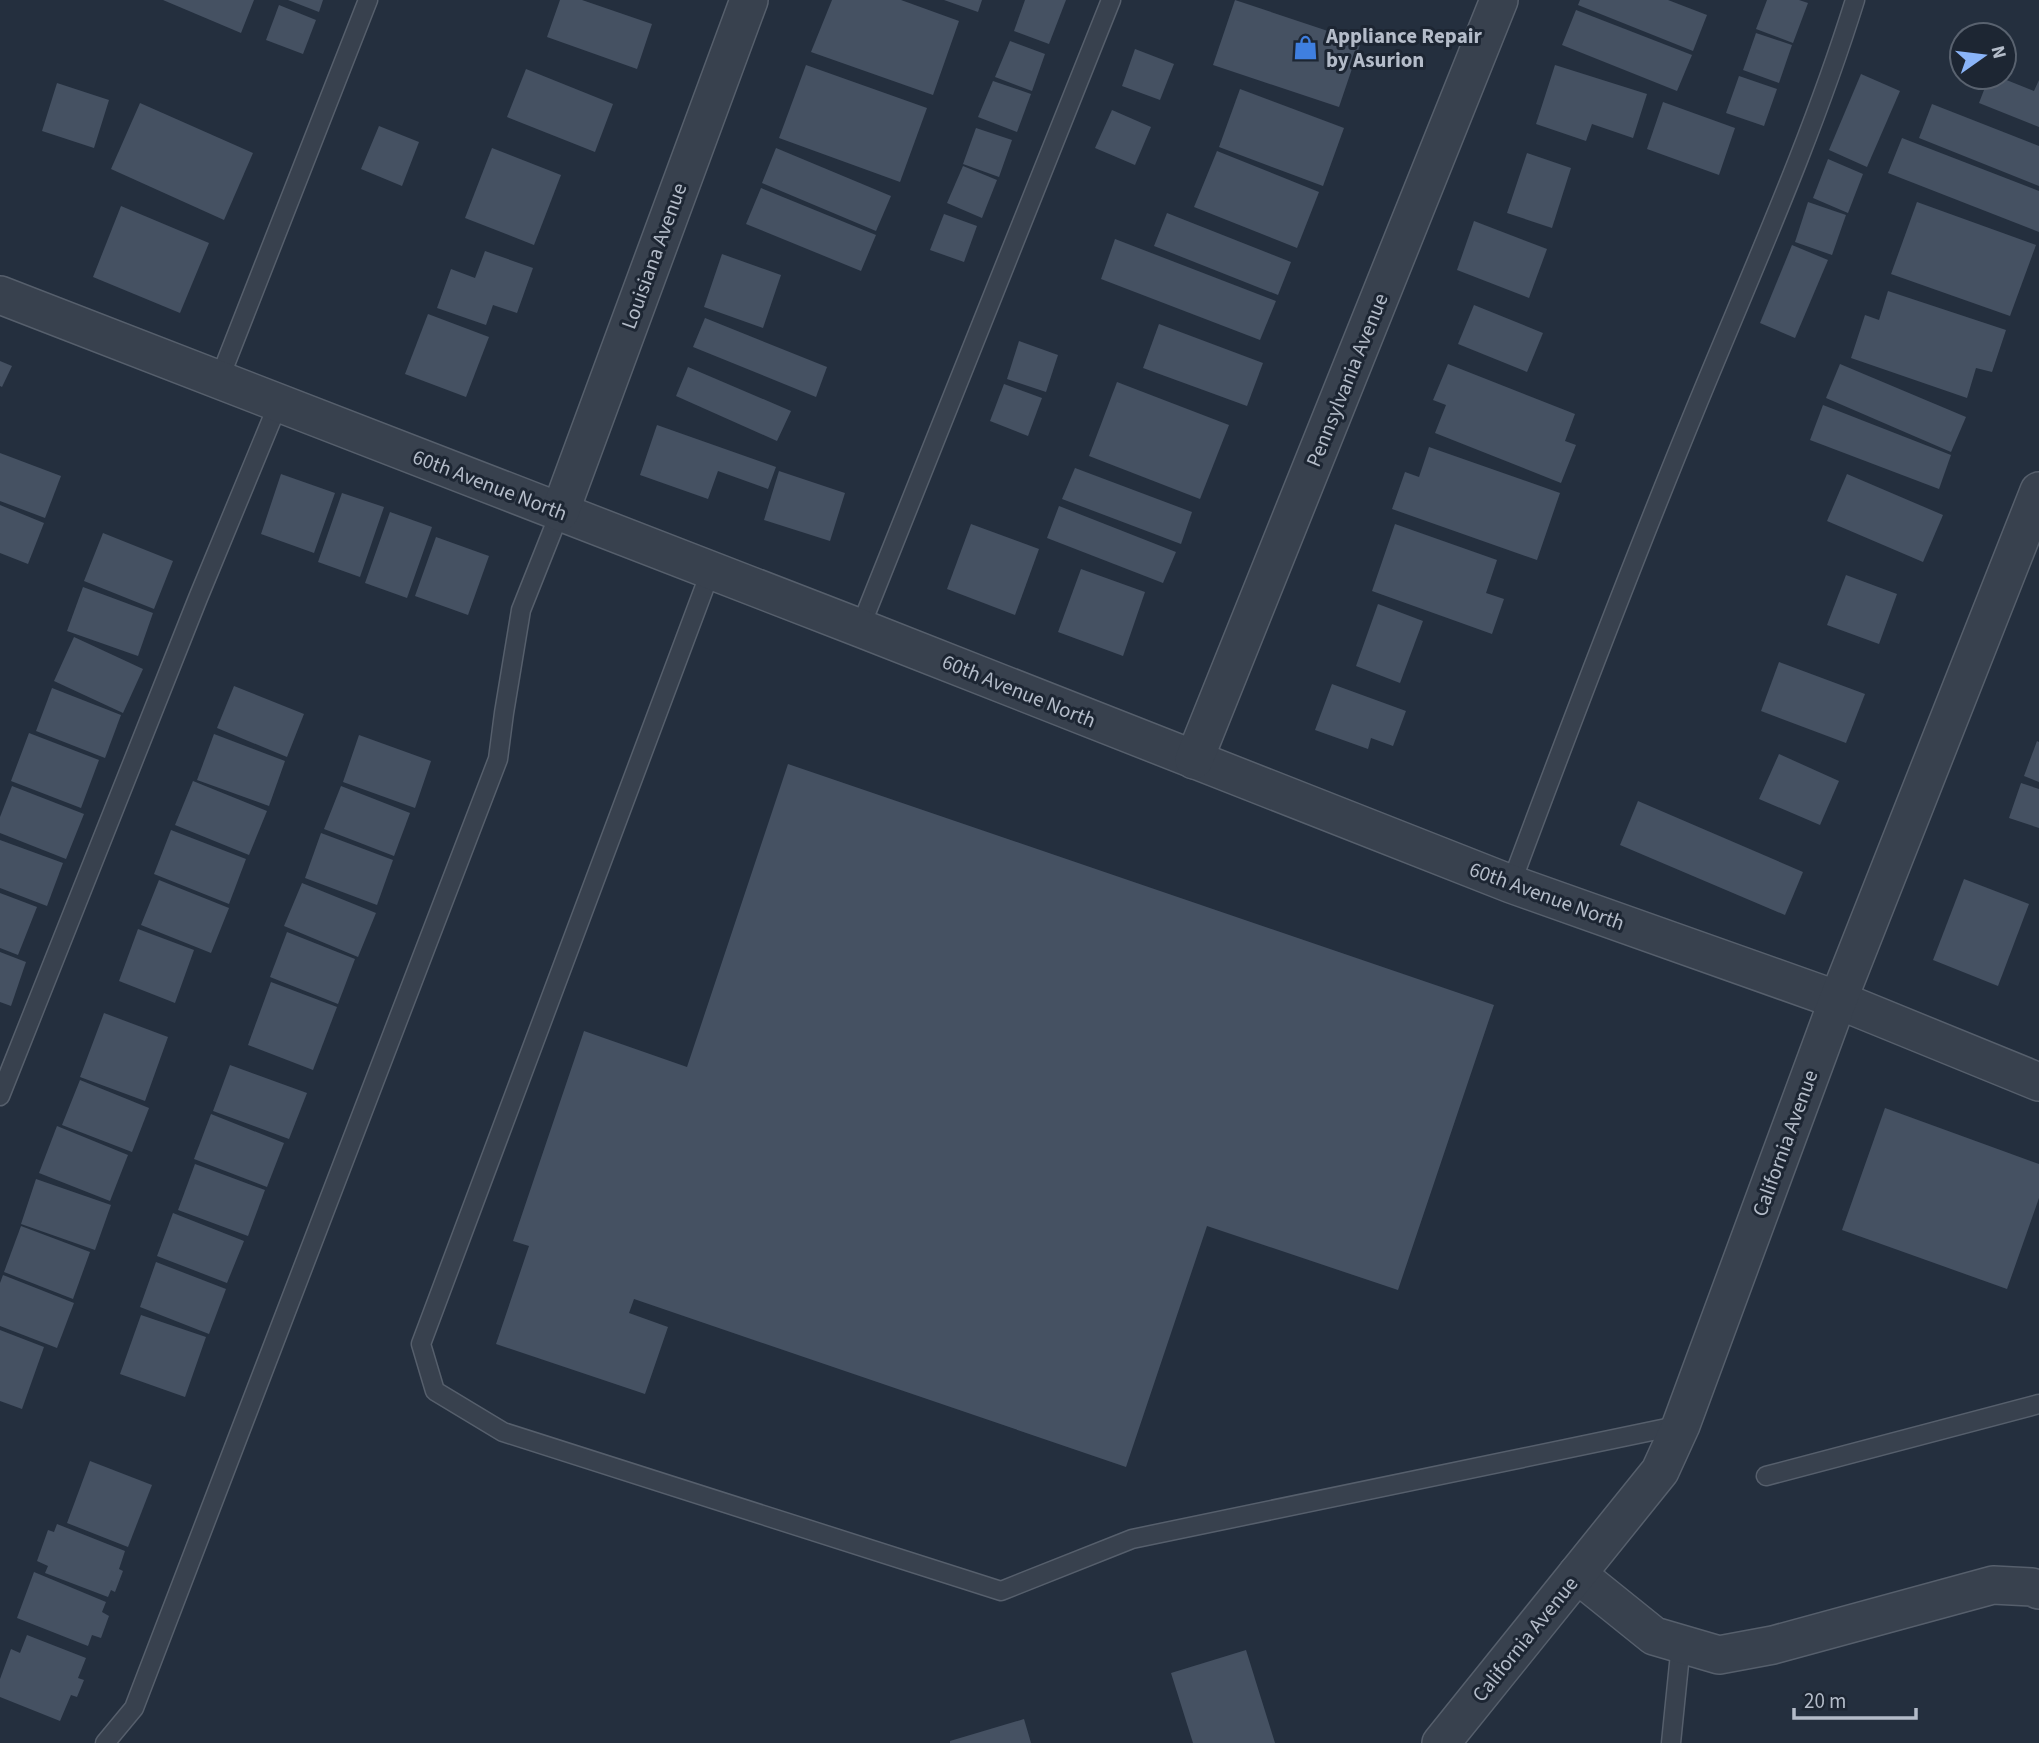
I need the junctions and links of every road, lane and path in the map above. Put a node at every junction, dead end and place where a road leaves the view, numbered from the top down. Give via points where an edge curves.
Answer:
1 (368, 0) edge
2 (749, 0) edge
3 (1111, 0) edge
4 (1499, 0) edge
5 (1855, 0) edge
6 (0, 295) edge
7 (219, 380) junction
8 (279, 402) junction
9 (2039, 491) edge
10 (559, 512) junction
11 (711, 570) junction
12 (860, 628) junction
13 (1194, 760) junction
14 (1511, 884) junction
15 (1838, 1000) junction
16 (2039, 1082) edge
17 (0, 1096) edge
18 (2039, 1404) edge
19 (1681, 1425) junction
20 (1766, 1476) dead end
21 (1577, 1574) junction
22 (2039, 1590) edge
23 (1681, 1644) junction
24 (105, 1743) edge
25 (1441, 1743) edge
26 (1671, 1743) edge

1 - 7 lane
2 - 10 street, Louisiana Avenue
3 - 12 lane
4 - 13 street, Pennsylvania Avenue
5 - 14 lane via 1784,197 1620,593
6 - 7 street, 60th Avenue North
7 - 8 street, 60th Avenue North
8 - 10 street, 60th Avenue North
8 - 17 lane
9 - 15 street, California Avenue
10 - 11 street, 60th Avenue North
10 - 24 lane via 521,610 498,759 134,1708
11 - 12 street, 60th Avenue North
11 - 19 lane via 421,1344 435,1391 503,1432 1001,1591 1132,1539
12 - 13 street, 60th Avenue North
13 - 14 street, 60th Avenue North
14 - 15 street, 60th Avenue North
15 - 16 street, 60th Avenue North
15 - 19 street, California Avenue
18 - 20 lane
19 - 21 street, California Avenue via 1660,1471
21 - 23 street via 1654,1636
21 - 25 street, California Avenue
22 - 23 street via 1993,1585 1773,1646 1719,1655
23 - 26 lane

